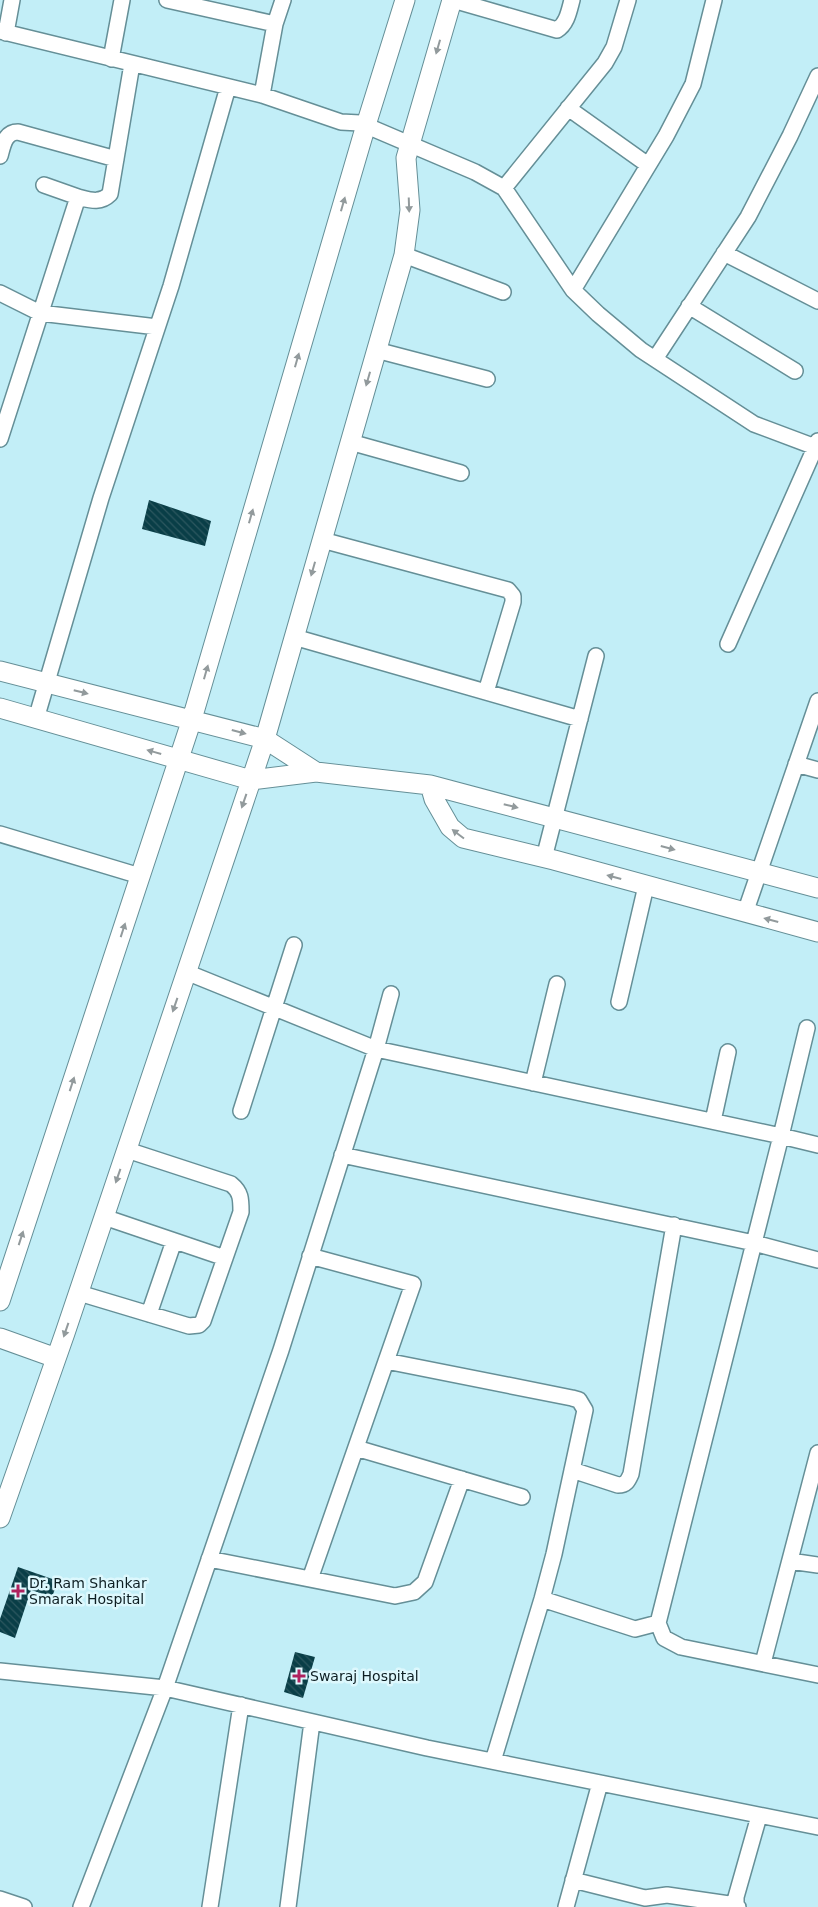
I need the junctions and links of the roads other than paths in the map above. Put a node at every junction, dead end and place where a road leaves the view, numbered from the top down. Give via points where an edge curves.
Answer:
1 (12, 0) edge
2 (122, 0) edge
3 (167, 0) edge
4 (283, 0) edge
5 (406, 0) edge
6 (453, 0) edge
7 (572, 0) edge
8 (628, 0) edge
9 (714, 0) edge
10 (275, 24) junction
11 (3, 32) edge
12 (112, 59) junction
13 (132, 64) junction
14 (818, 76) edge
15 (228, 87) junction
16 (262, 95) junction
17 (568, 108) junction
18 (366, 126) junction
19 (410, 144) junction
20 (0, 156) edge
21 (116, 159) junction
22 (648, 165) junction
23 (44, 186) dead end
24 (504, 188) junction
25 (78, 197) junction
26 (724, 254) junction
27 (404, 255) junction
28 (573, 290) junction
29 (503, 292) dead end
30 (0, 293) edge
31 (818, 301) edge
32 (689, 306) junction
33 (40, 313) junction
34 (157, 326) junction
35 (376, 350) junction
36 (656, 359) junction
37 (795, 371) dead end
38 (487, 379) dead end
39 (0, 439) edge
40 (350, 442) junction
41 (817, 445) edge
42 (461, 472) dead end
43 (322, 540) junction
44 (294, 637) junction
45 (728, 644) dead end
46 (596, 656) dead end
47 (0, 671) edge
48 (46, 684) junction
49 (486, 692) junction
50 (818, 701) edge
51 (0, 708) edge
52 (36, 718) junction
53 (192, 719) junction
54 (580, 719) junction
55 (265, 738) junction
56 (179, 759) junction
57 (796, 764) junction
58 (818, 770) edge
59 (316, 772) junction
60 (251, 780) junction
61 (430, 785) junction
62 (554, 817) junction
63 (0, 834) edge
64 (544, 858) junction
65 (759, 872) junction
66 (140, 876) junction
67 (646, 886) junction
68 (818, 888) edge
69 (745, 913) junction
70 (818, 932) edge
71 (294, 945) dead end
72 (186, 972) junction
73 (557, 984) dead end
74 (391, 994) dead end
75 (619, 1002) dead end
76 (274, 1008) junction
77 (807, 1028) dead end
78 (376, 1050) junction
79 (728, 1052) dead end
80 (533, 1083) junction
81 (241, 1111) dead end
82 (713, 1121) junction
83 (782, 1136) junction
84 (818, 1145) edge
85 (127, 1150) junction
86 (342, 1155) junction
87 (104, 1217) junction
88 (674, 1225) junction
89 (174, 1241) junction
90 (754, 1242) junction
91 (310, 1256) junction
92 (224, 1258) junction
93 (818, 1260) edge
94 (5, 1267) edge
95 (79, 1293) junction
96 (0, 1301) edge
97 (150, 1314) junction
98 (0, 1338) edge
99 (56, 1358) junction
100 (386, 1361) junction
101 (356, 1448) junction
102 (818, 1454) edge
103 (572, 1470) junction
104 (462, 1479) junction
105 (522, 1497) dead end
106 (0, 1518) edge
107 (209, 1560) junction
108 (790, 1561) junction
109 (818, 1565) edge
110 (310, 1578) junction
111 (542, 1599) junction
112 (658, 1623) junction
113 (763, 1663) junction
114 (0, 1671) edge
115 (818, 1675) edge
116 (165, 1688) junction
117 (241, 1705) junction
118 (312, 1722) junction
119 (493, 1761) junction
120 (600, 1783) junction
121 (758, 1816) junction
122 (818, 1827) edge
123 (573, 1880) junction
124 (0, 1899) edge
125 (737, 1906) edge
126 (24, 1907) edge
127 (81, 1907) edge
128 (210, 1907) edge
129 (288, 1907) edge
130 (566, 1907) edge

1 - 11 street
2 - 12 street
3 - 10 street
4 - 10 street
5 - 18 street
6 - 7 street via 557,30 565,22
6 -> 19 street
8 - 17 street via 614,47
9 - 22 street via 693,84
10 - 16 street
11 - 12 street
12 - 13 street
13 - 15 street
13 - 21 street
14 - 26 street via 748,217
15 - 16 street
15 - 34 street
16 - 18 street via 341,122
17 - 22 street
17 - 24 street
18 - 19 street
53 -> 18 street
19 - 24 street
19 -> 27 street via 406,158 410,210
20 - 21 street via 8,135 18,132
21 - 25 street via 110,194 99,201
22 - 28 street
23 - 25 street
24 - 28 street
25 - 33 street
26 - 31 street
26 - 32 street
27 - 29 street
27 - 35 street
28 - 36 street via 641,350
30 - 33 street
32 - 36 street
32 - 37 street
33 - 34 street
33 - 39 street
34 - 48 street via 101,498
35 - 38 street
35 -> 40 street
36 - 41 street via 754,424
40 - 42 street
40 - 43 street
41 - 45 street
43 -> 44 street
43 - 49 street via 508,590 513,602
44 - 49 street
44 - 55 street
46 - 54 street
47 - 48 street
48 - 52 street
48 -> 53 street
49 - 54 street
50 - 57 street
51 - 52 street
56 -> 52 street
53 -> 55 street
53 - 56 street
54 - 62 street
55 - 59 street
55 - 60 street
56 - 60 street
56 - 66 street
57 - 58 street
57 - 65 street
59 - 60 street
59 - 61 street
60 -> 72 street
61 -> 62 street
64 -> 61 street via 463,838 445,820
62 - 64 street
62 -> 65 street
63 - 66 street
67 -> 64 street
65 - 68 street
65 - 69 street
94 -> 66 street
67 - 69 street
67 - 75 street
70 -> 69 street
71 - 76 street
72 - 76 street
72 -> 85 street
73 - 80 street
74 - 78 street
76 - 78 street
76 - 81 street
77 - 83 street
78 - 80 street
78 - 86 street
79 - 82 street
80 - 82 street
82 - 83 street
83 - 84 street
83 - 90 street
85 -> 87 street
85 - 92 street via 231,1184 239,1190 241,1212
86 - 88 street
86 - 91 street
87 - 89 street
87 - 95 street
88 - 90 street
88 - 103 street via 631,1474 624,1485 618,1485
89 - 92 street
89 - 97 street
90 - 93 street
90 - 112 street
91 - 100 street via 413,1284
91 - 107 street
92 - 97 street via 199,1325 189,1326
94 - 96 street
95 - 97 street
95 -> 99 street
98 - 99 street
99 - 106 street
100 - 101 street
100 - 103 street via 578,1400 585,1410
101 - 104 street
101 - 110 street
102 - 108 street
103 - 111 street
104 - 105 street
104 - 110 street via 425,1582 414,1592 395,1596
107 - 110 street
107 - 116 street
108 - 109 street
108 - 113 street
111 - 112 street via 635,1629
111 - 119 street
112 - 113 street via 664,1638 681,1647
113 - 115 street
114 - 116 street
116 - 117 street
116 - 127 street
117 - 118 street
117 - 128 street
118 - 119 street
118 - 129 street
119 - 120 street
120 - 121 street
120 - 123 street
121 - 122 street
121 - 125 street via 736,1897
123 - 125 street via 645,1898 667,1895
123 - 130 street
124 - 126 street

